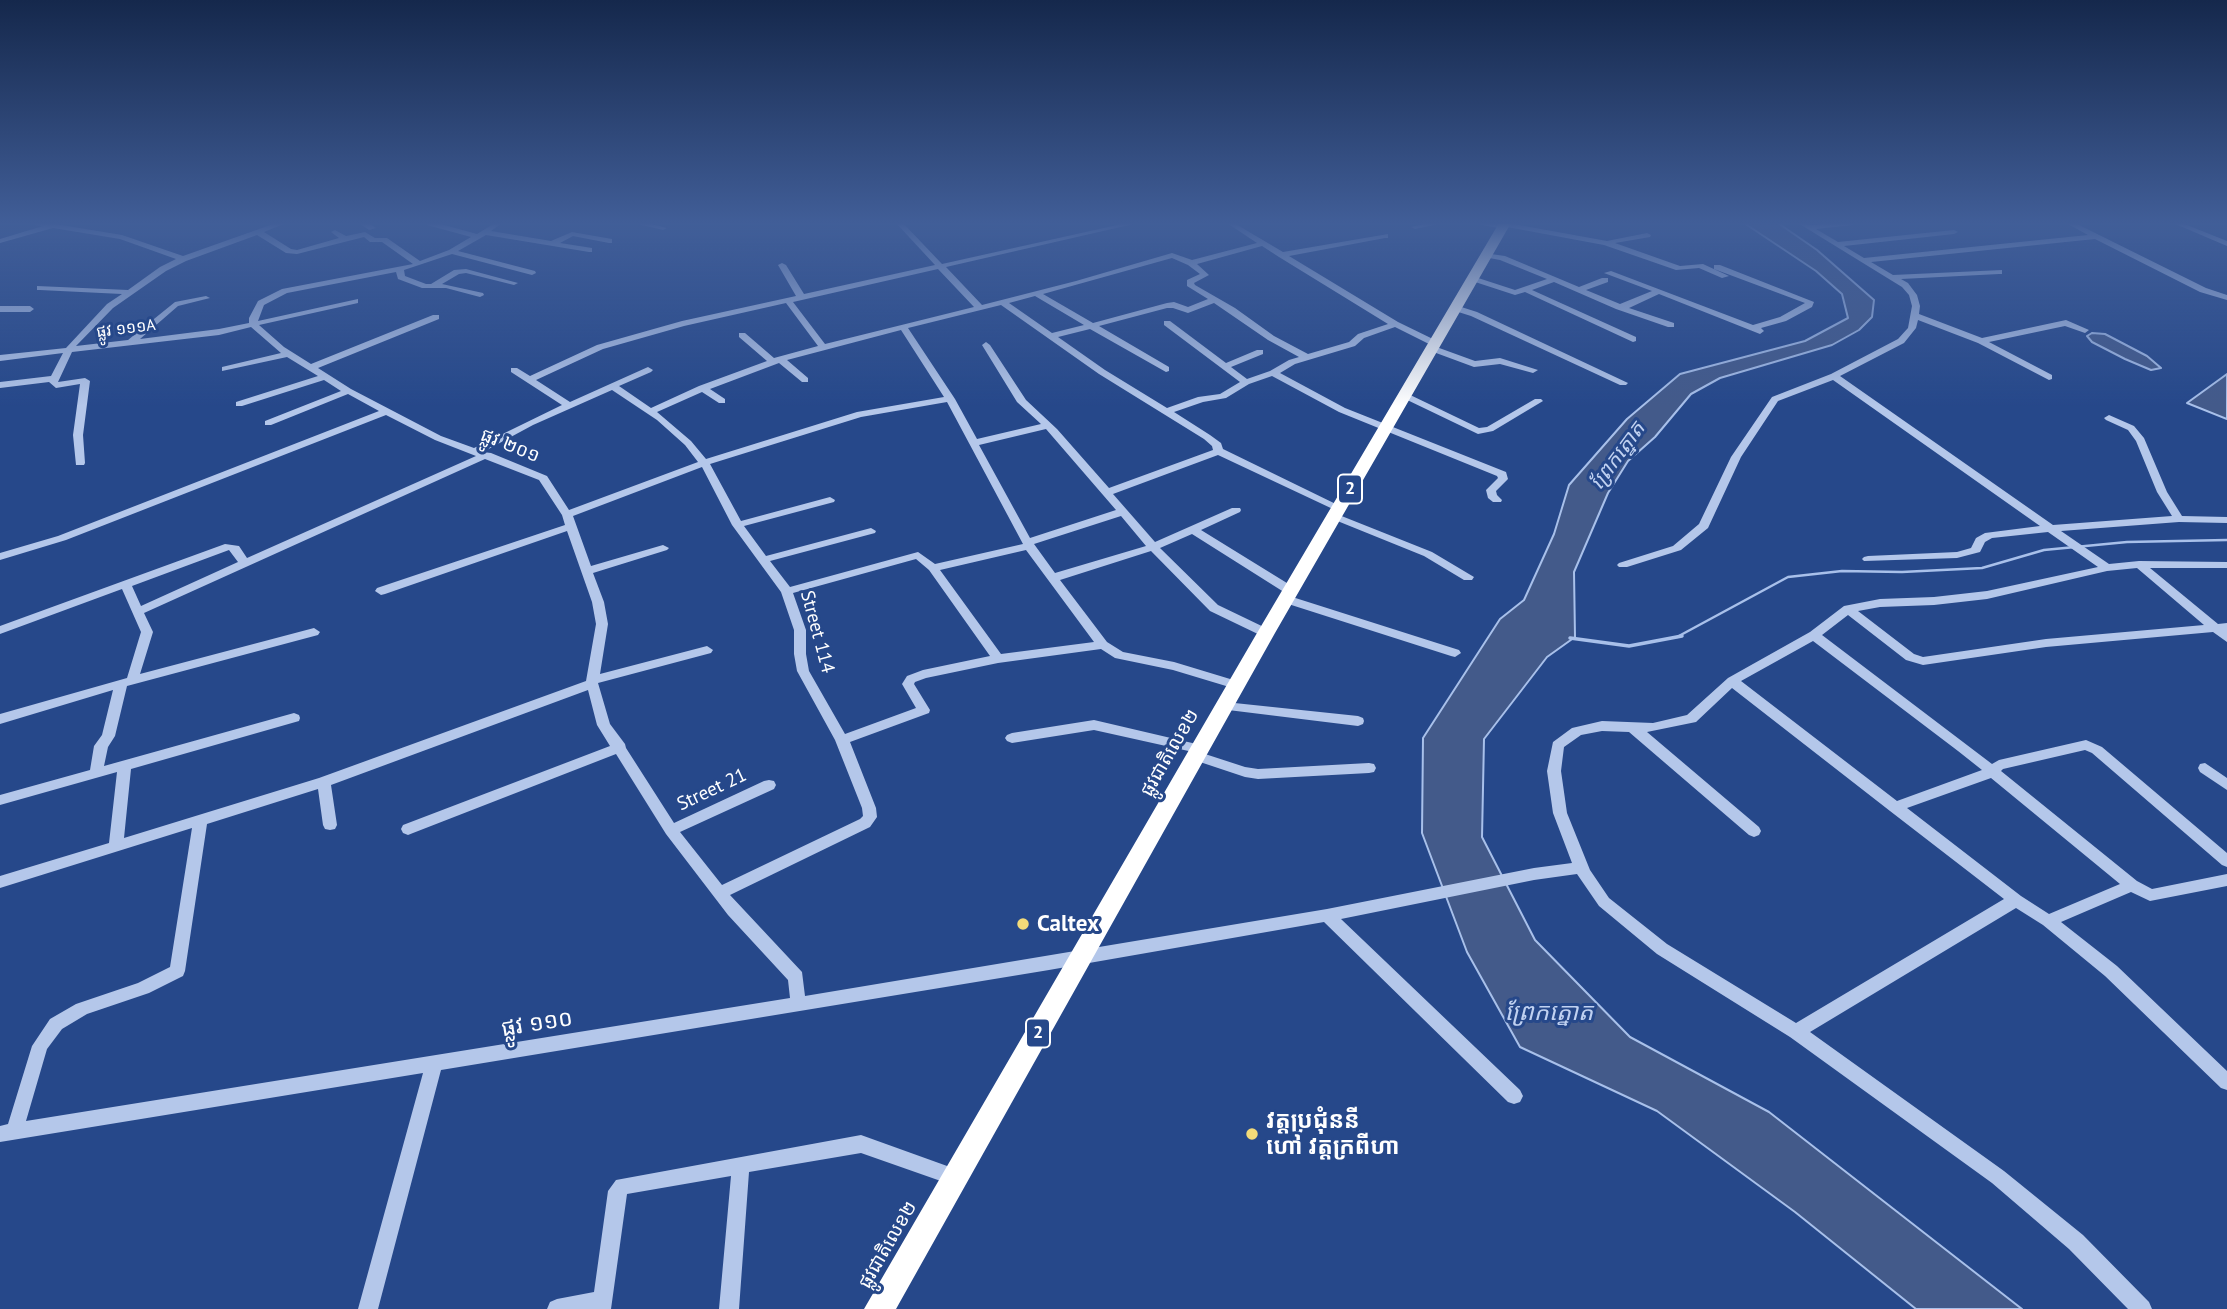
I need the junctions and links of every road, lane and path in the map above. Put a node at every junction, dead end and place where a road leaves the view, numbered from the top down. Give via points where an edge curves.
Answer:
1 (142, 284) edge
2 (323, 284) edge
3 (418, 284) edge
4 (793, 284) edge
5 (860, 284) edge
6 (957, 284) edge
7 (1067, 284) edge
8 (1189, 284) edge
9 (1330, 284) edge
10 (1469, 284) edge
11 (1489, 284) edge
12 (1543, 284) edge
13 (1566, 284) edge
14 (1590, 284) edge
15 (1635, 284) edge
16 (1762, 284) edge
17 (1901, 284) edge
18 (2192, 284) edge
19 (434, 285) joint
20 (40, 288) dead end
21 (1527, 290) junction
22 (1578, 290) junction
23 (1659, 291) junction
24 (129, 292) junction
25 (1035, 293) junction
26 (480, 295) dead end
27 (801, 297) junction
28 (206, 298) dead end
29 (2227, 298) edge
30 (788, 300) junction
31 (1214, 300) junction
32 (355, 301) dead end
33 (1002, 302) junction
34 (1618, 306) junction
35 (981, 308) junction
36 (1455, 308) junction
37 (0, 309) edge
38 (30, 309) dead end
39 (1916, 316) junction
40 (436, 317) dead end
41 (1167, 323) dead end
42 (1395, 324) junction
43 (254, 325) junction
44 (1671, 325) dead end
45 (1091, 326) junction
46 (902, 327) junction
47 (1756, 329) joint
48 (2085, 330) dead end
49 (742, 335) dead end
50 (1052, 336) junction
51 (1633, 339) dead end
52 (1982, 341) junction
53 (131, 342) junction
54 (986, 345) dead end
55 (1433, 346) junction
56 (823, 347) junction
57 (69, 349) junction
58 (1260, 352) dead end
59 (288, 354) junction
60 (1306, 357) junction
61 (0, 358) edge
62 (776, 360) junction
63 (1225, 366) junction
64 (310, 368) junction
65 (225, 369) dead end
66 (1166, 369) dead end
67 (514, 370) dead end
68 (648, 370) dead end
69 (1533, 370) dead end
70 (1273, 373) junction
71 (1834, 376) junction
72 (326, 377) junction
73 (2049, 377) dead end
74 (55, 378) junction
75 (530, 380) junction
76 (805, 380) dead end
77 (1245, 383) junction
78 (1623, 383) dead end
79 (0, 385) edge
80 (612, 386) junction
81 (702, 388) junction
82 (348, 391) junction
83 (1404, 395) junction
84 (950, 399) junction
85 (722, 401) dead end
86 (1538, 401) dead end
87 (239, 404) dead end
88 (569, 405) junction
89 (387, 411) junction
90 (651, 411) junction
91 (1168, 411) junction
92 (2109, 418) dead end
93 (268, 423) dead end
94 (1048, 425) junction
95 (1385, 428) junction
96 (974, 443) junction
97 (1218, 451) junction
98 (482, 453) junction
99 (80, 463) dead end
100 (704, 463) junction
101 (1106, 493) junction
102 (830, 500) dead end
103 (1497, 500) dead end
104 (1236, 510) dead end
105 (1122, 512) junction
106 (1337, 512) junction
107 (2179, 519) junction
108 (2227, 520) edge
109 (568, 521) junction
110 (737, 525) junction
111 (2052, 528) junction
112 (1194, 530) junction
113 (871, 531) dead end
114 (1029, 544) junction
115 (1153, 547) junction
116 (663, 548) dead end
117 (0, 556) edge
118 (1868, 559) dead end
119 (763, 560) junction
120 (245, 564) junction
121 (2139, 564) junction
122 (1623, 565) dead end
123 (2227, 565) edge
124 (933, 568) junction
125 (2108, 568) junction
126 (586, 571) junction
127 (1468, 576) dead end
128 (1053, 578) junction
129 (125, 584) junction
130 (381, 591) dead end
131 (787, 592) junction
132 (1288, 595) junction
133 (1848, 609) junction
134 (139, 611) junction
135 (2222, 628) edge
136 (0, 630) edge
137 (314, 632) dead end
138 (1266, 634) junction
139 (1814, 635) junction
140 (2227, 638) edge
141 (1103, 645) junction
142 (708, 650) dead end
143 (1455, 653) dead end
144 (998, 659) junction
145 (1732, 681) junction
146 (126, 682) junction
147 (592, 682) junction
148 (1236, 685) junction
149 (1225, 706) junction
150 (294, 718) dead end
151 (0, 719) edge
152 (1358, 721) dead end
153 (1632, 727) junction
154 (1013, 738) dead end
155 (842, 740) junction
156 (620, 747) junction
157 (1198, 753) junction
158 (124, 766) junction
159 (1368, 768) dead end
160 (2205, 768) dead end
161 (1992, 772) junction
162 (96, 774) junction
163 (324, 782) junction
164 (769, 785) dead end
165 (2227, 785) edge
166 (0, 800) edge
167 (1895, 807) junction
168 (200, 820) junction
169 (330, 825) dead end
170 (408, 829) dead end
171 (671, 830) junction
172 (1754, 831) dead end
173 (116, 845) junction
174 (2227, 861) edge
175 (1581, 868) junction
176 (2227, 880) edge
177 (0, 882) edge
178 (2132, 885) junction
179 (720, 893) junction
180 (2016, 900) junction
181 (1326, 915) junction
182 (2048, 921) junction
183 (1081, 957) junction
184 (798, 1004) junction
185 (1796, 1031) junction
186 (434, 1063) junction
187 (2227, 1082) edge
188 (1514, 1096) dead end
189 (7, 1133) edge
190 (741, 1165) junction
191 (955, 1177) junction
192 (602, 1305) edge
193 (368, 1309) edge
194 (557, 1309) edge
195 (729, 1309) edge
196 (879, 1309) edge
197 (2143, 1309) edge

1 - 24 street
2 - 43 street via 285,291 261,303
3 - 19 street
4 - 27 street
5 - 27 street
6 - 35 street
7 - 25 street
8 - 31 street
9 - 42 street
10 - 36 highway, ផ្លូវជាតិលេខ២ / 2
11 - 21 street via 1515,293
12 - 21 street
13 - 22 street
14 - 22 street
15 - 23 street
16 - 47 street via 1810,302
17 - 39 street via 1913,295
18 - 29 street
19 - 26 street
20 - 24 street
21 - 51 street
22 - 34 street
23 - 34 street
23 - 47 street
24 - 57 street via 98,316
25 - 33 street
25 - 45 street
27 - 30 street
28 - 53 street via 174,304
30 - 56 street
30 - 75 street via 600,347
31 - 45 street via 1188,310 1172,305
31 - 60 street
32 - 43 street, ផ្លូវ ១១១A
33 - 35 street
33 - 50 street
34 - 44 street
35 - 46 street
36 - 55 highway, ផ្លូវជាតិលេខ២ / 2
36 - 78 street
37 - 38 street
39 - 52 street
39 - 71 street via 1901,341
40 - 64 street
41 - 63 street
42 - 55 street
42 - 60 street via 1352,344
43 - 53 street, ផ្លូវ ១១១A
43 - 59 street, ផ្លូវ ២០១
45 - 50 street
45 - 66 street
46 - 56 street
46 - 84 street
48 - 52 street via 2058,324
49 - 62 street
50 - 91 street
52 - 73 street
53 - 57 street, ផ្លូវ ១១១A
54 - 94 street via 1022,402
55 - 69 street via 1474,364 1500,361
55 - 83 highway, ផ្លូវជាតិលេខ២ / 2
56 - 62 street
57 - 61 street, ផ្លូវ ១១១A
57 - 74 street
58 - 63 street
59 - 64 street, ផ្លូវ ២០១
59 - 65 street
60 - 70 street
62 - 76 street
62 - 81 street
63 - 77 street
64 - 72 street, ផ្លូវ ២០១
67 - 75 street
68 - 80 street
70 - 77 street
70 - 95 street via 1319,400
71 - 111 street
71 - 122 street via 1775,399 1736,457 1704,526 1677,548
72 - 82 street, ផ្លូវ ២០១
72 - 87 street
74 - 79 street
74 - 99 street via 56,385 85,382 78,435
75 - 88 street
77 - 91 street via 1223,396
80 - 88 street
80 - 90 street, Street 114
81 - 85 street
81 - 90 street
82 - 89 street, ផ្លូវ ២០១
82 - 93 street
83 - 86 street via 1478,431 1490,429
83 - 95 highway, ផ្លូវជាតិលេខ២ / 2
84 - 96 street
84 - 100 street via 860,414
88 - 98 street
89 - 98 street, ផ្លូវ ២០១ via 438,438
89 - 117 street via 62,538
90 - 100 street, Street 114
91 - 97 street via 1207,437
92 - 107 street via 2136,433
94 - 96 street
94 - 101 street
95 - 103 street via 1502,474 1492,490
95 - 106 highway, ផ្លូវជាតិលេខ២ / 2
96 - 114 street
97 - 101 street
97 - 106 street
98 - 109 street, ផ្លូវ ២០១ via 543,478
98 - 120 street
100 - 109 street
100 - 110 street, Street 114
101 - 105 street
102 - 110 street
104 - 112 street
105 - 114 street
105 - 115 street
106 - 127 street
106 - 132 highway, ផ្លូវជាតិលេខ២ / 2
107 - 108 street
107 - 111 street
109 - 126 street, ផ្លូវ ២០១
109 - 130 street
110 - 119 street, Street 114
111 - 118 street via 1989,535 1980,540 1976,550 1957,555
111 - 125 street
112 - 115 street
112 - 132 street
113 - 119 street
114 - 124 street
114 - 128 street
115 - 128 street
115 - 138 street via 1214,608
116 - 126 street
119 - 131 street, Street 114
120 - 129 street via 229,546
120 - 134 street
121 - 123 street
121 - 125 street
121 - 135 street
124 - 131 street via 918,555
124 - 144 street
125 - 133 street via 1987,595
126 - 147 street, ផ្លូវ ២០១ via 602,624
128 - 141 street
129 - 134 street
129 - 136 street
131 - 155 street, Street 114 via 800,630 803,671
132 - 138 highway, ផ្លូវជាតិលេខ២ / 2
132 - 143 street
133 - 135 street via 1910,657 1923,661 2046,643
133 - 139 street
134 - 146 street via 147,632
135 - 140 street
137 - 146 street
138 - 148 highway, ផ្លូវជាតិលេខ២ / 2
139 - 145 street
139 - 161 street
141 - 144 street
141 - 148 street via 1119,654
142 - 147 street
144 - 155 street via 911,679 908,684 924,710
145 - 153 street via 1691,719 1653,728
145 - 167 street
146 - 151 street
146 - 162 street via 101,746
147 - 156 street, ផ្លូវ ២០១ via 604,725
147 - 163 street
148 - 149 highway, ផ្លូវជាតិលេខ២ / 2
149 - 152 street
149 - 157 highway, ផ្លូវជាតិលេខ២ / 2
150 - 158 street
153 - 172 street
153 - 175 street via 1577,731 1558,745 1554,771 1560,813
154 - 157 street via 1094,725
155 - 179 street, Street 114 via 870,817
156 - 170 street
156 - 171 street, ផ្លូវ ២០១
157 - 159 street via 1258,774
157 - 183 highway, ផ្លូវជាតិលេខ២ / 2
158 - 162 street
158 - 173 street
160 - 165 street
161 - 167 street
161 - 174 street via 1999,765 2060,749 2081,744 2092,747
161 - 178 street
162 - 166 street
163 - 168 street
163 - 169 street
164 - 171 street, Street 21
167 - 180 street
168 - 173 street
168 - 189 street via 177,971 55,1024 40,1046
171 - 179 street, ផ្លូវ ២០១
173 - 177 street
175 - 181 street
175 - 185 street via 1604,901 1662,949
176 - 178 street via 2150,895
178 - 182 street
179 - 184 street, ផ្លូវ ២០១ via 796,977
180 - 182 street
180 - 185 street
181 - 183 street
181 - 188 street
182 - 187 street via 2111,971
183 - 184 street, ផ្លូវ ១១០
183 - 191 highway, ផ្លូវជាតិលេខ២ / 2
184 - 186 street, ផ្លូវ ១១០
185 - 197 street via 1998,1177 2076,1242
186 - 189 street, ផ្លូវ ១១០
186 - 193 street
190 - 191 street via 861,1144
190 - 192 street via 622,1185 617,1191
190 - 195 street
191 - 196 highway, ផ្លូវជាតិលេខ២ / 2
192 - 194 street

